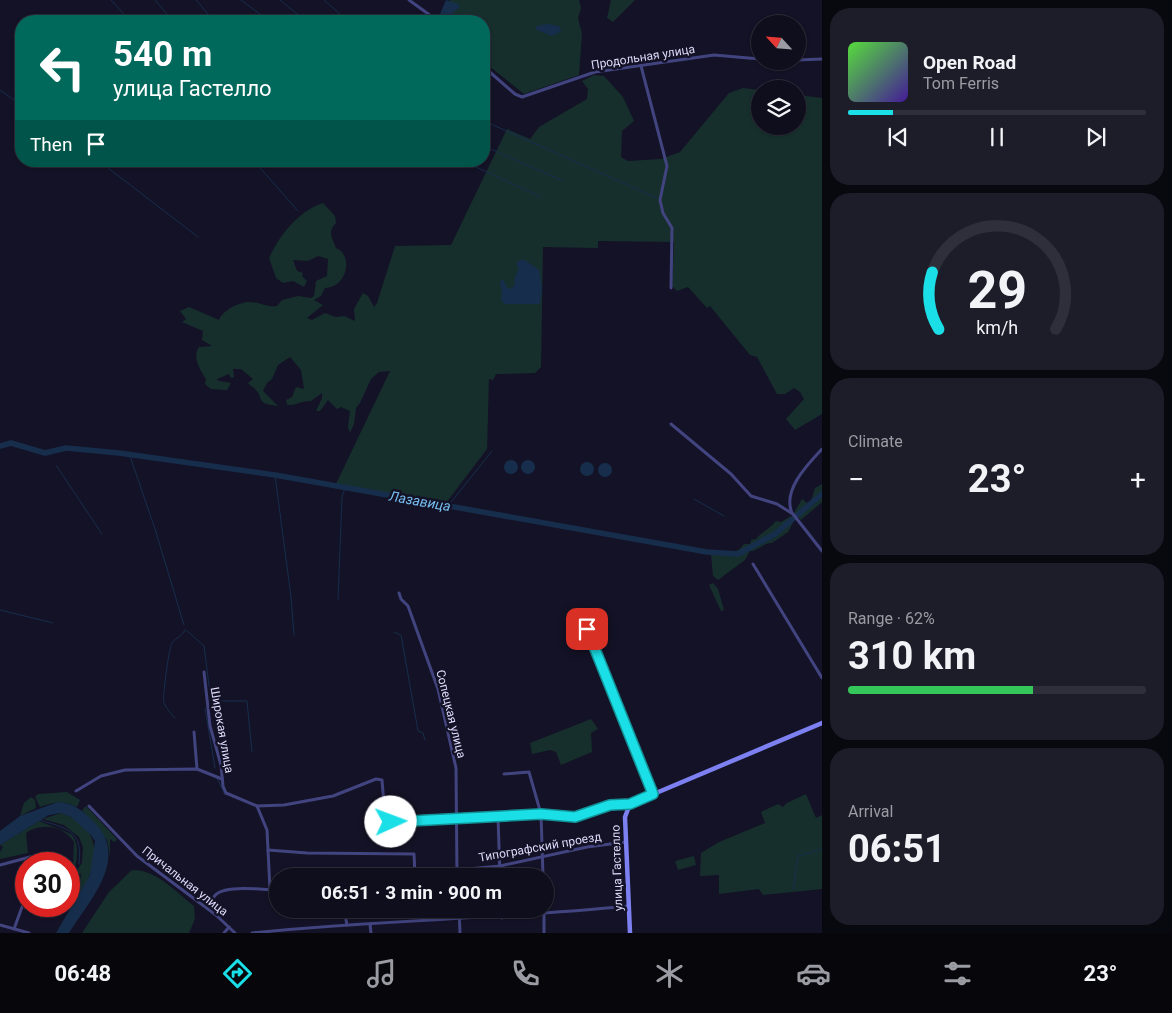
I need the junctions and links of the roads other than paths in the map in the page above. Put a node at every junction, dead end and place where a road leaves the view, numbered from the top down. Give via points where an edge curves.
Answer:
1 (409, 0) edge
2 (430, 15) edge
3 (751, 58) edge
4 (822, 59) edge
5 (806, 60) edge
6 (641, 66) junction
7 (490, 72) edge
8 (671, 288) dead end
9 (671, 424) dead end
10 (822, 449) edge
11 (793, 514) junction
12 (822, 551) edge
13 (753, 564) dead end
14 (399, 592) dead end
15 (568, 626) dead end
16 (204, 672) dead end
17 (822, 678) edge
18 (822, 723) edge
19 (194, 732) dead end
20 (197, 769) junction
21 (504, 774) dead end
22 (222, 779) junction
23 (76, 791) dead end
24 (653, 794) junction
25 (630, 804) junction
26 (89, 806) dead end
27 (257, 806) junction
28 (541, 814) junction
29 (498, 817) junction
30 (455, 820) junction
31 (626, 842) junction
32 (268, 850) junction
33 (543, 857) junction
34 (15, 861) edge
35 (0, 865) edge
36 (500, 866) junction
37 (415, 868) edge
38 (457, 868) edge
39 (478, 868) edge
40 (543, 868) edge
41 (269, 870) edge
42 (269, 890) edge
43 (628, 906) junction
44 (554, 914) edge
45 (216, 915) junction
46 (18, 917) edge
47 (346, 918) edge
48 (502, 918) edge
49 (544, 918) edge
50 (459, 920) junction
51 (370, 924) junction
52 (0, 925) edge
53 (347, 925) junction
54 (229, 927) junction
55 (305, 927) junction
56 (14, 929) junction
57 (29, 933) edge
58 (224, 933) edge
59 (235, 933) edge
60 (252, 933) edge
61 (306, 933) edge
62 (371, 933) edge
63 (460, 933) edge
64 (544, 933) edge
65 (630, 933) edge

1 - 2 street
3 - 6 street, Продольная улица via 714,55
4 - 5 street
6 - 7 street, Продольная улица via 595,72 522,97
6 - 8 street via 668,166 660,200 672,228
9 - 11 street via 731,474 751,496 777,504
10 - 11 street via 798,480 790,499
11 - 12 street
13 - 17 street
14 - 30 street, Сопецкая улица via 401,600 408,606 444,713 456,768
15 - 24 street via 587,629
16 - 22 street, Широкая улица via 210,726
18 - 24 main road
19 - 20 street
20 - 22 street
20 - 23 street via 112,772
21 - 28 street via 529,772
22 - 27 street, Широкая улица via 226,793
24 - 25 main road
25 - 28 street via 610,805 575,817
25 - 31 main road, улица Гастелло via 625,817
26 - 45 street, Причальная улица via 137,856
27 - 30 street, Широкая улица via 310,801 376,779 382,780 385,816 391,822
27 - 32 street via 267,830
28 - 29 street
28 - 33 street
29 - 30 street
29 - 36 street
30 - 38 street, Сопецкая улица
31 - 33 street, Типографский проезд
31 - 43 main road, улица Гастелло
32 - 37 street via 414,854
32 - 41 street
33 - 36 street, Типографский проезд
33 - 40 street
34 - 35 street
36 - 39 street, Типографский проезд
42 - 45 street via 219,890 212,903
43 - 44 street
43 - 65 main road, улица Гастелло
45 - 54 street, Причальная улица
46 - 56 street
47 - 53 street
48 - 50 street
49 - 64 street
50 - 51 street
50 - 63 street
51 - 53 street
51 - 62 street
52 - 56 street
53 - 55 street
54 - 58 street
54 - 59 street, Причальная улица
55 - 60 street
55 - 61 street
56 - 57 street

